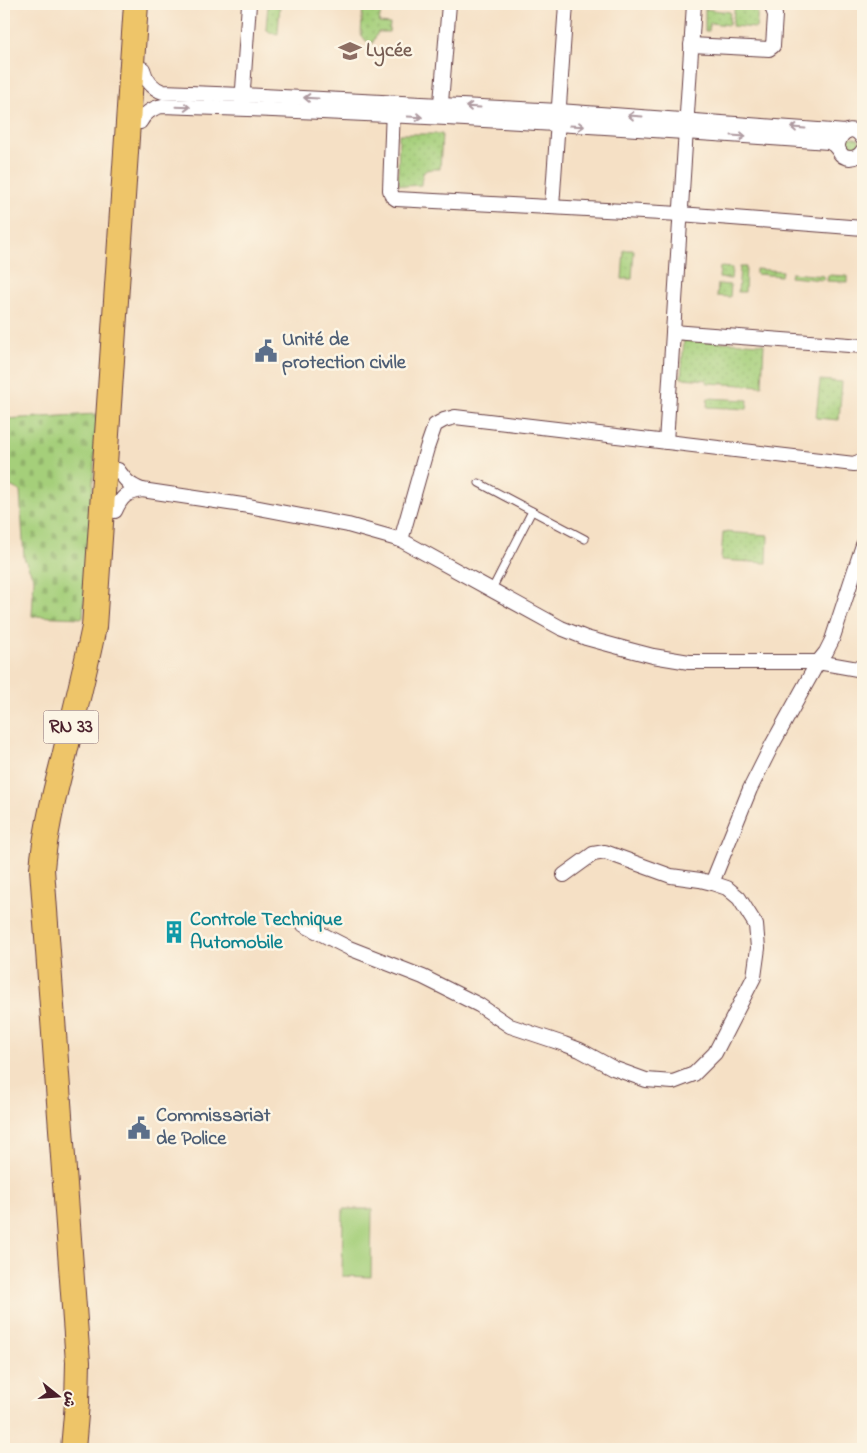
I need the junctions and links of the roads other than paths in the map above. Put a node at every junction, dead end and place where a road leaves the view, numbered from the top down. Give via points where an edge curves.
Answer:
1 (136, 4) edge
2 (146, 4) edge
3 (249, 4) edge
4 (449, 4) edge
5 (566, 4) edge
6 (694, 4) edge
7 (771, 4) edge
8 (691, 45) junction
9 (143, 69) junction
10 (242, 102) junction
11 (392, 110) junction
12 (440, 112) junction
13 (558, 118) junction
14 (140, 122) junction
15 (686, 126) junction
16 (846, 132) junction
17 (863, 139) edge
18 (863, 150) edge
19 (844, 155) junction
20 (863, 163) edge
21 (552, 207) junction
22 (680, 214) junction
23 (863, 228) edge
24 (673, 332) junction
25 (863, 346) edge
26 (666, 442) junction
27 (863, 460) edge
28 (118, 470) junction
29 (479, 483) dead end
30 (142, 490) junction
31 (115, 511) junction
32 (532, 511) junction
33 (585, 539) dead end
34 (400, 540) junction
35 (863, 545) edge
36 (492, 589) junction
37 (818, 662) junction
38 (863, 670) edge
39 (564, 875) dead end
40 (712, 883) junction
41 (304, 925) dead end
42 (74, 1449) edge
43 (90, 1449) edge

1 - 42 highway, RN 33 via 94,627 49,816 42,869 78,1362
2 - 9 highway, RN 33
3 - 10 street
4 - 12 street
5 - 13 street
6 - 8 street
7 - 8 street via 775,15 773,46 769,49
8 - 15 street
9 - 10 street via 152,86 163,92
9 - 14 highway, RN 33
10 - 11 street
14 -> 10 street via 152,109 162,106
11 - 12 street
11 - 21 street via 390,190 396,199
12 - 13 street
13 - 15 street
13 - 21 street
14 - 28 highway, RN 33
16 -> 15 street
15 -> 19 street via 829,142
15 - 22 street
16 - 17 street via 855,131
16 - 19 street via 838,140
18 - 19 street via 858,156
19 - 20 street
21 - 22 street
22 - 23 street
22 - 24 street
24 - 25 street
24 - 26 street
26 - 27 street via 854,464
26 - 34 street via 455,417 444,420 436,425 431,436
28 - 30 street via 125,481
28 - 31 highway, RN 33
29 - 32 lane
30 - 31 street via 124,496
30 - 34 street via 348,524
31 - 43 highway, RN 33 via 107,626 55,854 88,1347
32 - 33 lane
32 - 36 lane
34 - 36 street
35 - 37 street via 832,640
36 - 37 street via 561,628 653,656 689,662
37 - 38 street
37 - 40 street via 750,790
39 - 40 street via 594,854 605,852 672,876
40 - 41 street via 727,888 739,898 756,925 758,948 754,977 715,1054 694,1074 672,1082 646,1080 580,1050 510,1026 479,1004 423,976 349,948

